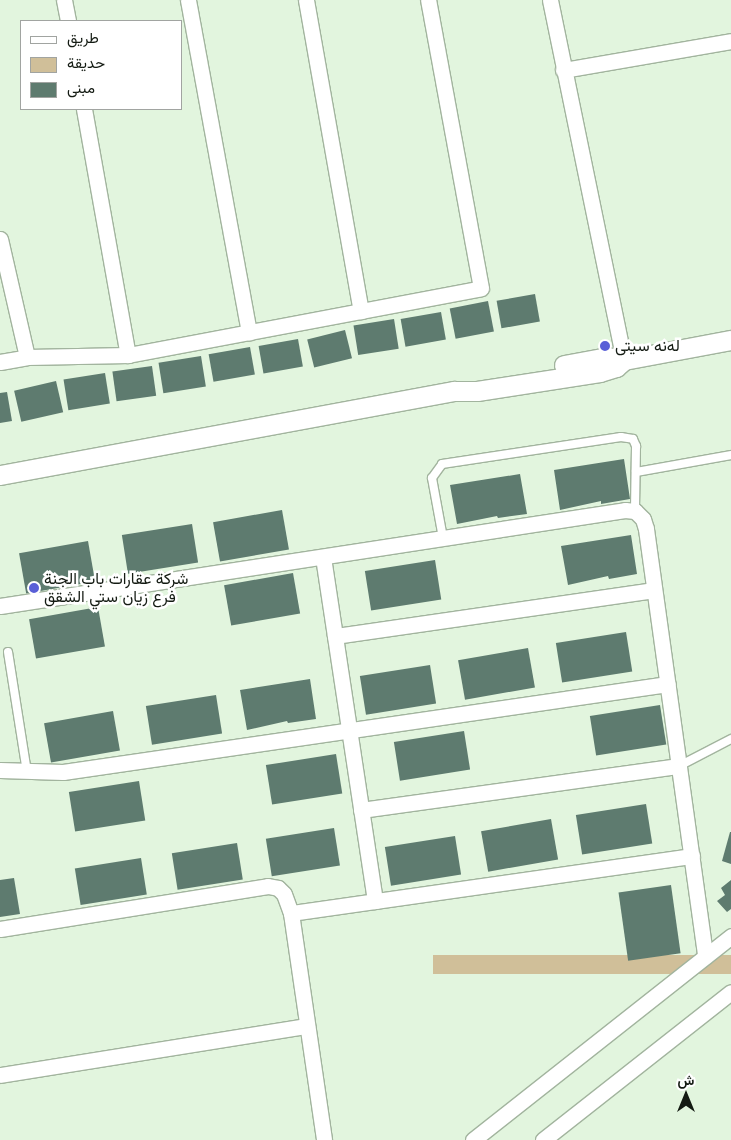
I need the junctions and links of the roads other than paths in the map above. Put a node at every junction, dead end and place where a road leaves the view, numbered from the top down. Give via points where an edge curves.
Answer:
1 (64, 0) edge
2 (188, 0) edge
3 (306, 0) edge
4 (428, 0) edge
5 (550, 0) edge
6 (68, 20) edge
7 (731, 41) edge
8 (563, 70) junction
9 (84, 110) edge
10 (0, 240) edge
11 (361, 311) junction
12 (249, 332) junction
13 (731, 340) edge
14 (128, 356) junction
15 (27, 357) junction
16 (624, 360) junction
17 (0, 362) edge
18 (731, 455) edge
19 (636, 472) junction
20 (0, 474) edge
21 (635, 512) junction
22 (443, 538) junction
23 (323, 557) junction
24 (654, 590) junction
25 (0, 606) edge
26 (335, 636) junction
27 (8, 652) dead end
28 (668, 684) junction
29 (349, 729) junction
30 (731, 739) edge
31 (679, 766) junction
32 (0, 770) edge
33 (27, 772) junction
34 (362, 810) junction
35 (692, 856) junction
36 (375, 901) junction
37 (291, 913) junction
38 (0, 929) edge
39 (731, 936) edge
40 (706, 956) junction
41 (731, 992) edge
42 (308, 1026) junction
43 (0, 1075) edge
44 (324, 1140) edge
45 (473, 1140) edge
46 (543, 1140) edge

1 - 6 street
2 - 12 street
3 - 11 street
4 - 11 street via 481,288
5 - 8 street
7 - 8 street
8 - 16 street
9 - 14 street
10 - 15 street
11 - 12 street
12 - 14 street
13 - 16 street
14 - 15 street
15 - 17 street
16 - 20 street via 616,367 600,372 477,390 454,390
18 - 19 lane
19 - 21 lane
19 - 22 lane via 635,442 625,436 442,464 432,478
21 - 22 street via 625,510
21 - 24 street via 645,524
22 - 23 street
23 - 25 street
23 - 26 street
24 - 26 street
24 - 28 street
26 - 29 street
27 - 33 lane
28 - 29 street
28 - 31 street
29 - 33 street via 63,772
29 - 34 street
30 - 31 lane
31 - 34 street
31 - 35 street
32 - 33 street
34 - 36 street
35 - 36 street
35 - 40 street
36 - 37 street
37 - 38 street via 284,894 268,886
37 - 42 street
39 - 40 street
40 - 45 street
41 - 46 street
42 - 43 street
42 - 44 street

